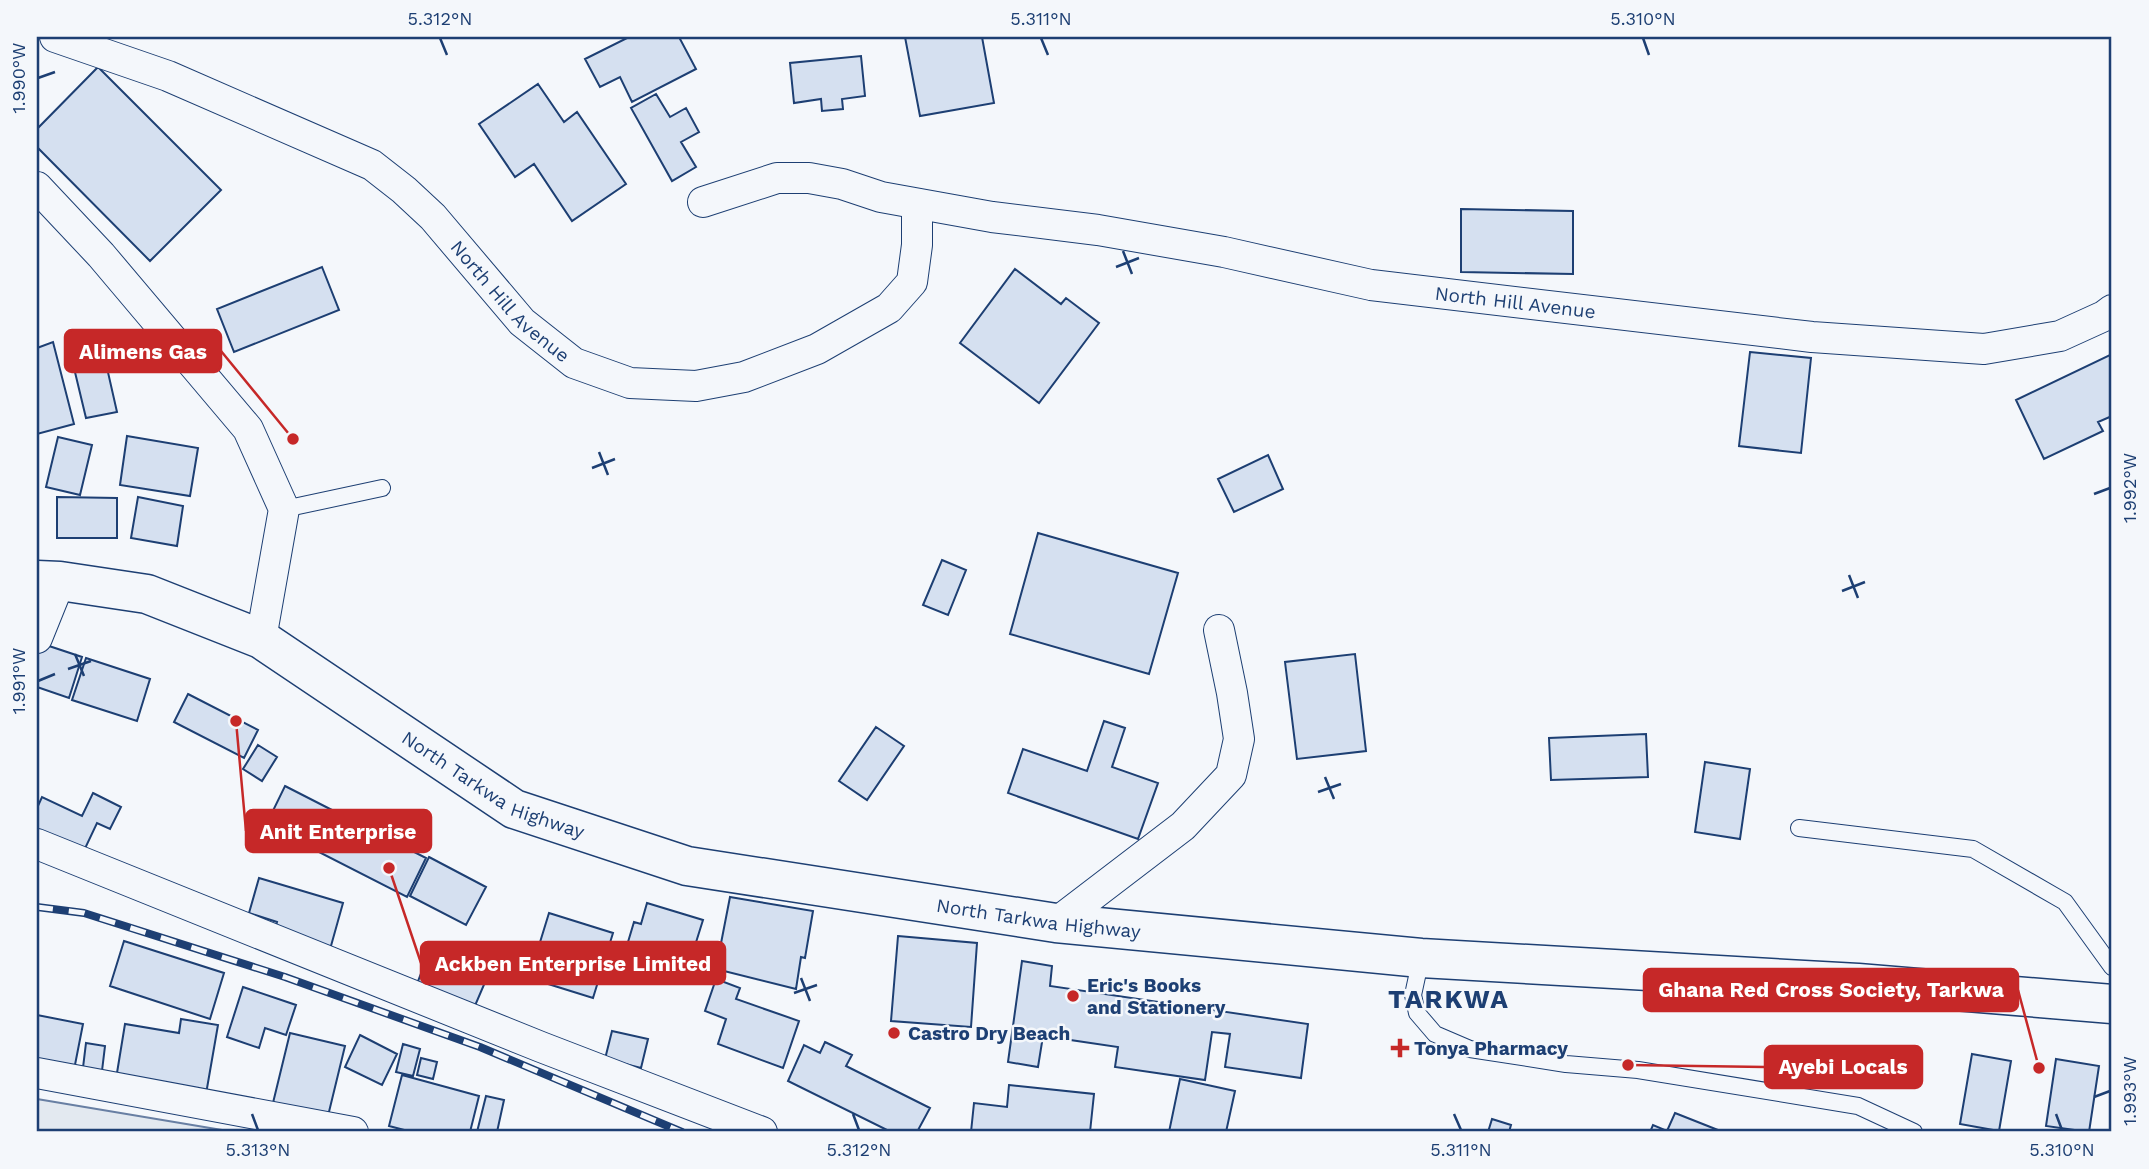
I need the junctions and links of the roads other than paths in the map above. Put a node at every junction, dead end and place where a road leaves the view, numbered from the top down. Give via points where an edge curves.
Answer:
1 (55, 37) edge
2 (37, 187) edge
3 (703, 202) dead end
4 (918, 204) junction
5 (2112, 310) edge
6 (383, 488) dead end
7 (284, 509) junction
8 (49, 580) edge
9 (1219, 630) dead end
10 (37, 638) edge
11 (261, 639) junction
12 (1799, 828) dead end
13 (37, 844) edge
14 (1056, 923) junction
15 (1422, 958) junction
16 (2112, 967) edge
17 (2112, 1004) edge
18 (37, 1073) edge
19 (353, 1132) edge
20 (762, 1132) edge
21 (1914, 1132) edge

1 - 4 street, North Hill Avenue via 169,76 372,165 433,217 522,322 574,363 629,383 696,386 744,377 817,349 889,308 912,282
2 - 7 street via 248,429
3 - 4 street, North Hill Avenue via 777,178 809,178
4 - 5 street, North Hill Avenue via 1224,252 1371,285 1812,337 1984,349 2060,336
6 - 7 lane
7 - 11 street
8 - 10 street
8 - 11 main road, North Tarkwa Highway via 147,594
9 - 14 street via 1239,739 1231,775 1183,826
11 - 14 main road, North Tarkwa Highway via 513,809 687,866
12 - 16 lane via 1973,849 2066,902
13 - 20 street
14 - 15 main road, North Tarkwa Highway
15 - 17 main road, North Tarkwa Highway
15 - 21 lane via 1413,995 1417,1013 1435,1034 1471,1049 1638,1070 1858,1106
18 - 19 street

